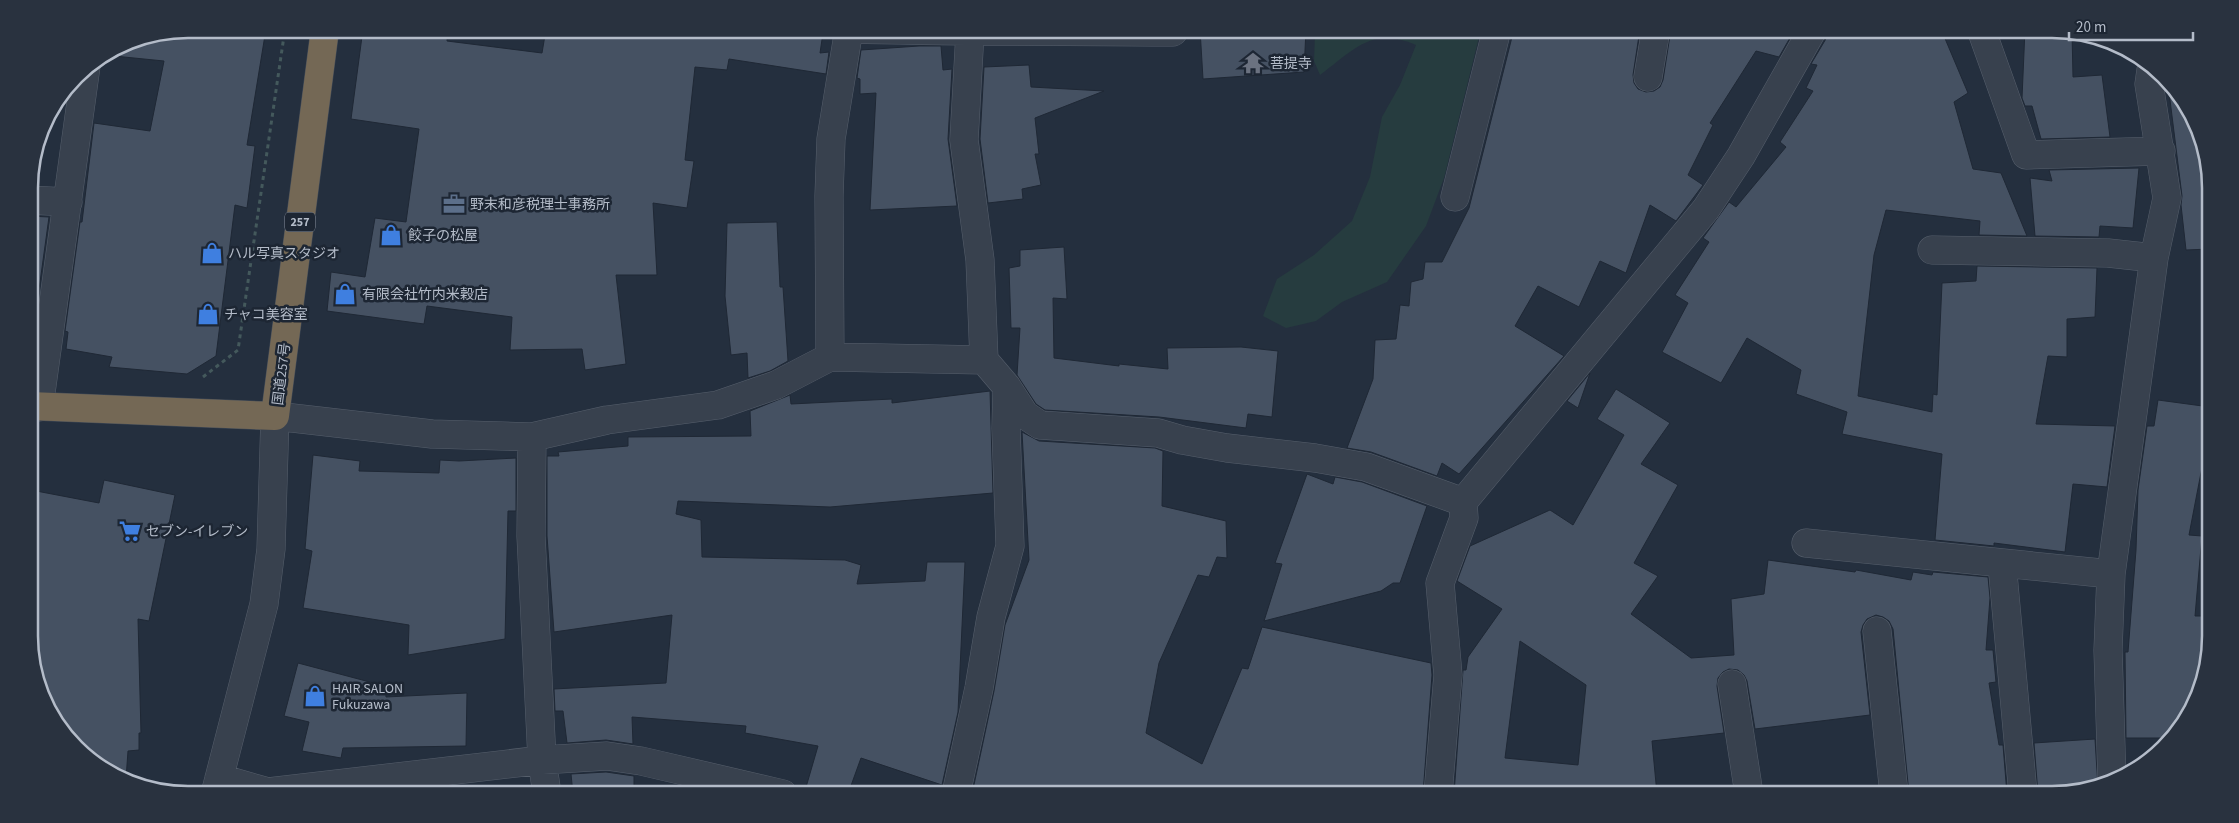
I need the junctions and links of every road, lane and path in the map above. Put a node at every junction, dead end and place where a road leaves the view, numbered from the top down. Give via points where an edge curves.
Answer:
1 (284, 38) edge
2 (324, 38) edge
3 (848, 38) edge
4 (970, 38) edge
5 (1495, 38) edge
6 (1654, 38) edge
7 (1808, 38) edge
8 (1984, 38) edge
9 (2150, 74) edge
10 (1648, 77) dead end
11 (84, 79) edge
12 (2161, 151) junction
13 (1454, 197) dead end
14 (38, 200) edge
15 (68, 202) junction
16 (1932, 250) dead end
17 (2154, 258) junction
18 (830, 357) junction
19 (984, 360) junction
20 (200, 380) dead end
21 (1007, 386) junction
22 (38, 390) edge
23 (38, 406) edge
24 (275, 416) junction
25 (532, 437) junction
26 (1463, 502) junction
27 (1806, 543) dead end
28 (2002, 563) junction
29 (2111, 574) junction
30 (1877, 631) dead end
31 (1732, 684) dead end
32 (542, 760) junction
33 (2112, 773) edge
34 (1439, 785) edge
35 (1748, 785) edge
36 (1893, 785) edge
37 (2021, 785) edge
38 (217, 786) edge
39 (320, 786) edge
40 (546, 786) edge
41 (747, 786) edge
42 (958, 786) edge

1 - 20 path via 238,350
2 - 24 highway, 国道257号 / 257
3 - 18 street via 831,138
4 - 19 street via 964,140 980,260
5 - 13 street
6 - 10 street
7 - 26 street via 1741,156 1706,209
8 - 12 street via 2026,154
9 - 12 street via 2149,84
11 - 15 street
12 - 17 street via 2167,198
14 - 15 street
15 - 22 street
16 - 17 street via 2108,253
17 - 29 street
18 - 19 street
18 - 25 street via 776,385 718,405 607,420
19 - 21 street
21 - 26 street via 1025,415 1040,426 1158,433 1227,448 1357,465
21 - 42 street via 1010,546 991,617
23 - 24 highway, 国道257号
24 - 25 street via 432,434
24 - 38 street via 270,549 264,604
25 - 32 street via 531,536
26 - 34 street via 1464,518 1440,582 1448,675
27 - 28 street
28 - 29 street
28 - 37 street
29 - 33 street via 2108,650
30 - 36 street
31 - 35 street
32 - 39 street
32 - 40 street
32 - 41 street via 607,756

